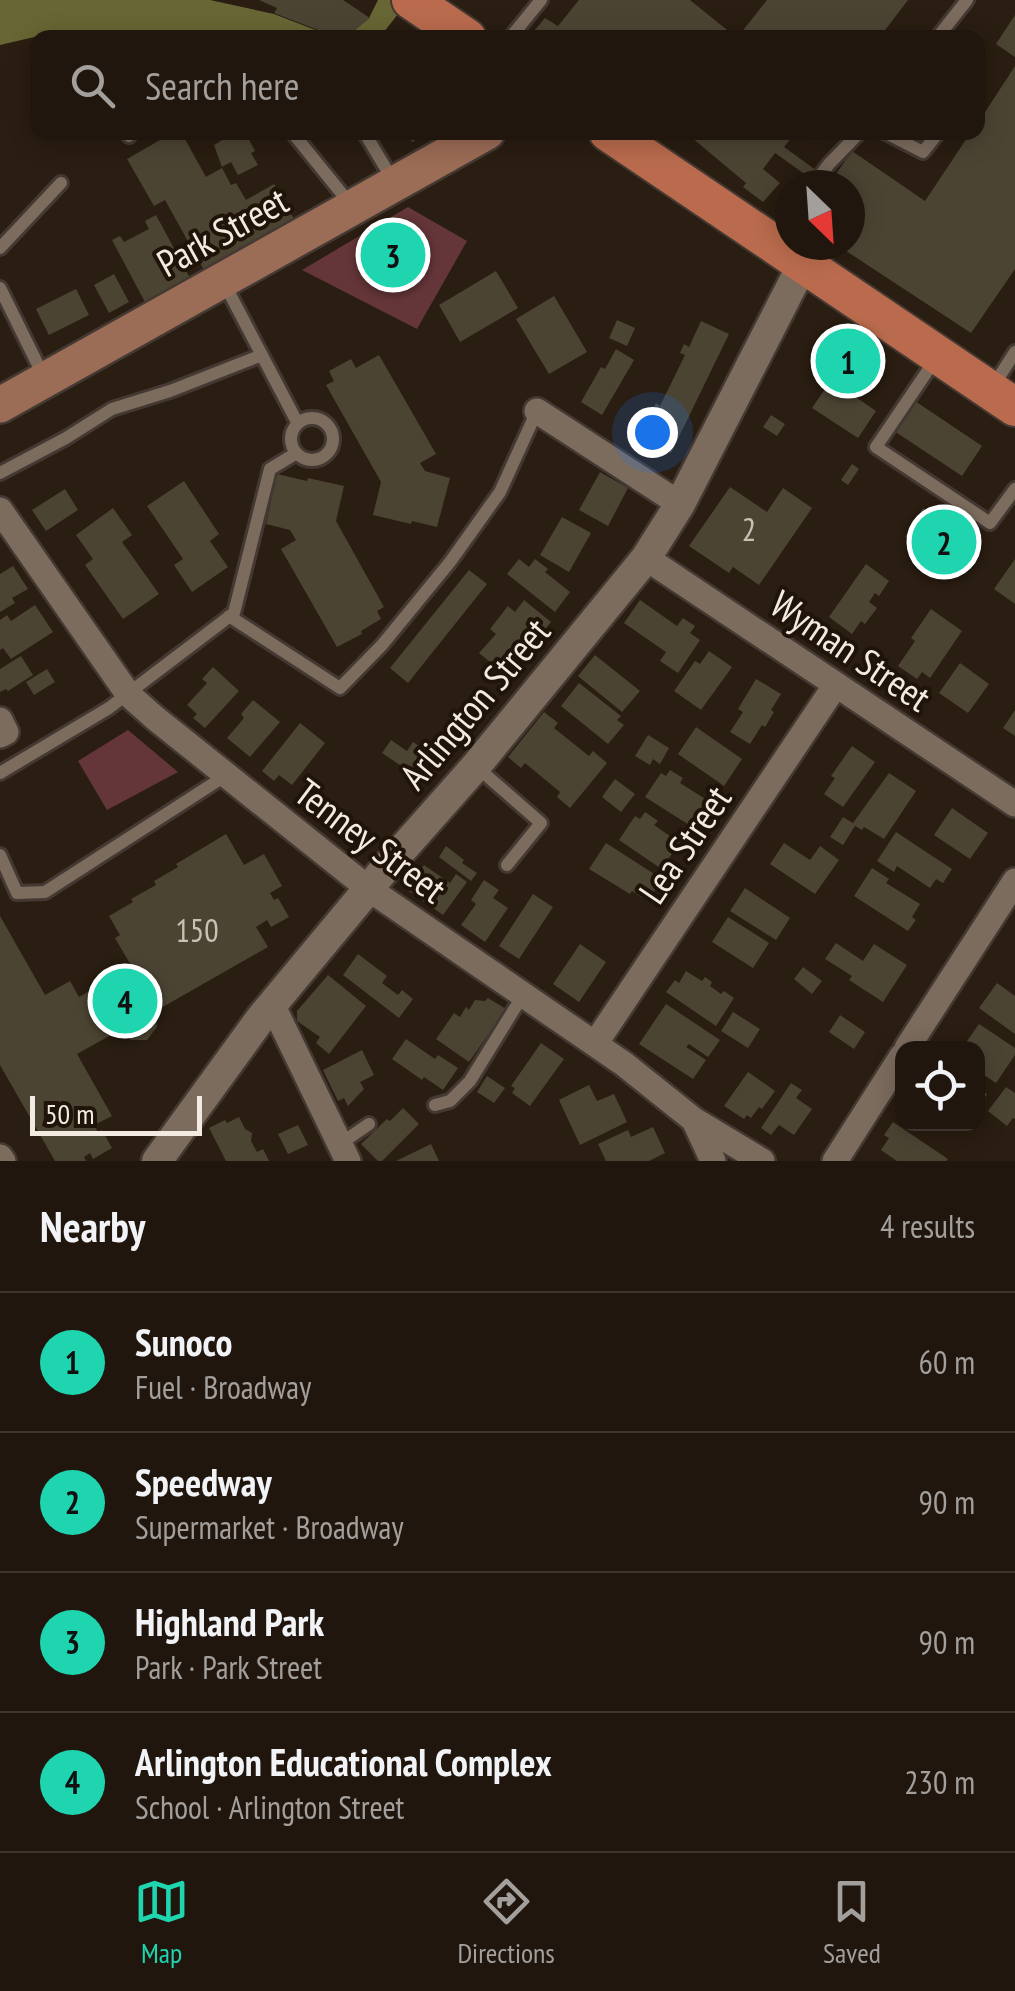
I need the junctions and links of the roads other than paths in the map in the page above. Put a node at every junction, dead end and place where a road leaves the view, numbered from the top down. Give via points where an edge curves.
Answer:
1 (541, 0) edge
2 (966, 0) edge
3 (517, 30) edge
4 (944, 30) edge
5 (299, 140) edge
6 (369, 140) edge
7 (472, 140) edge
8 (622, 140) edge
9 (852, 140) edge
10 (900, 140) edge
11 (932, 140) edge
12 (825, 170) edge
13 (61, 183) dead end
14 (395, 183) junction
15 (353, 207) junction
16 (775, 226) edge
17 (0, 248) edge
18 (800, 260) edge
19 (803, 264) junction
20 (222, 279) junction
21 (0, 288) edge
22 (1015, 352) edge
23 (262, 355) junction
24 (938, 355) junction
25 (45, 380) junction
26 (1003, 399) edge
27 (0, 405) edge
28 (538, 411) joint
29 (298, 422) junction
30 (295, 454) junction
31 (0, 473) edge
32 (1015, 489) edge
33 (680, 504) junction
34 (0, 510) edge
35 (646, 558) junction
36 (230, 616) junction
37 (835, 686) junction
38 (128, 694) junction
39 (0, 720) edge
40 (0, 735) edge
41 (476, 766) junction
42 (0, 773) edge
43 (225, 776) junction
44 (1015, 804) edge
45 (0, 855) edge
46 (507, 865) dead end
47 (1015, 881) edge
48 (369, 889) junction
49 (524, 995) junction
50 (272, 1004) junction
51 (912, 1041) edge
52 (595, 1044) junction
53 (895, 1067) edge
54 (435, 1105) dead end
55 (694, 1120) junction
56 (368, 1124) dead end
57 (344, 1153) edge
58 (157, 1161) edge
59 (713, 1161) edge
60 (762, 1161) edge
61 (835, 1161) edge

1 - 3 lane
2 - 4 lane
5 - 15 lane
6 - 14 lane
7 - 14 main road, Park Street
8 - 16 main road
9 - 12 lane
10 - 11 lane via 924,152
13 - 17 lane
14 - 15 main road, Park Street
15 - 20 main road, Park Street
18 - 19 main road
19 - 24 main road
19 - 33 street, Arlington Street
20 - 23 lane
20 - 25 main road, Park Street
21 - 25 lane
22 - 26 lane
23 - 29 lane
23 - 31 lane via 112,409
24 - 26 main road
24 - 32 lane via 876,447 990,523
25 - 27 main road, Park Street
28 - 33 street
28 - 36 lane via 500,492 450,562 340,688
29 - 30 lane via 290,437
29 - 30 lane via 314,416 329,424 334,440 327,456 310,461
30 - 36 lane via 270,469
33 - 35 street, Arlington Street
34 - 38 street, Tenney Street
35 - 37 street, Wyman Street
35 - 41 street, Arlington Street
36 - 38 lane
37 - 44 street, Wyman Street
37 - 52 street, Lea Street
38 - 42 lane
38 - 43 street, Tenney Street
39 - 40 street via 6,732
41 - 46 lane via 541,823
41 - 48 street, Arlington Street
43 - 45 lane via 44,892 17,893
43 - 48 street, Tenney Street
47 - 51 street
48 - 49 street, Tenney Street
48 - 50 street, Arlington Street
49 - 52 street, Tenney Street
49 - 54 lane via 470,1081 450,1101
50 - 57 street
50 - 58 street, Arlington Street
52 - 55 street, Tenney Street
53 - 61 street
55 - 59 street
55 - 60 street, Tenney Street
56 - 57 lane

